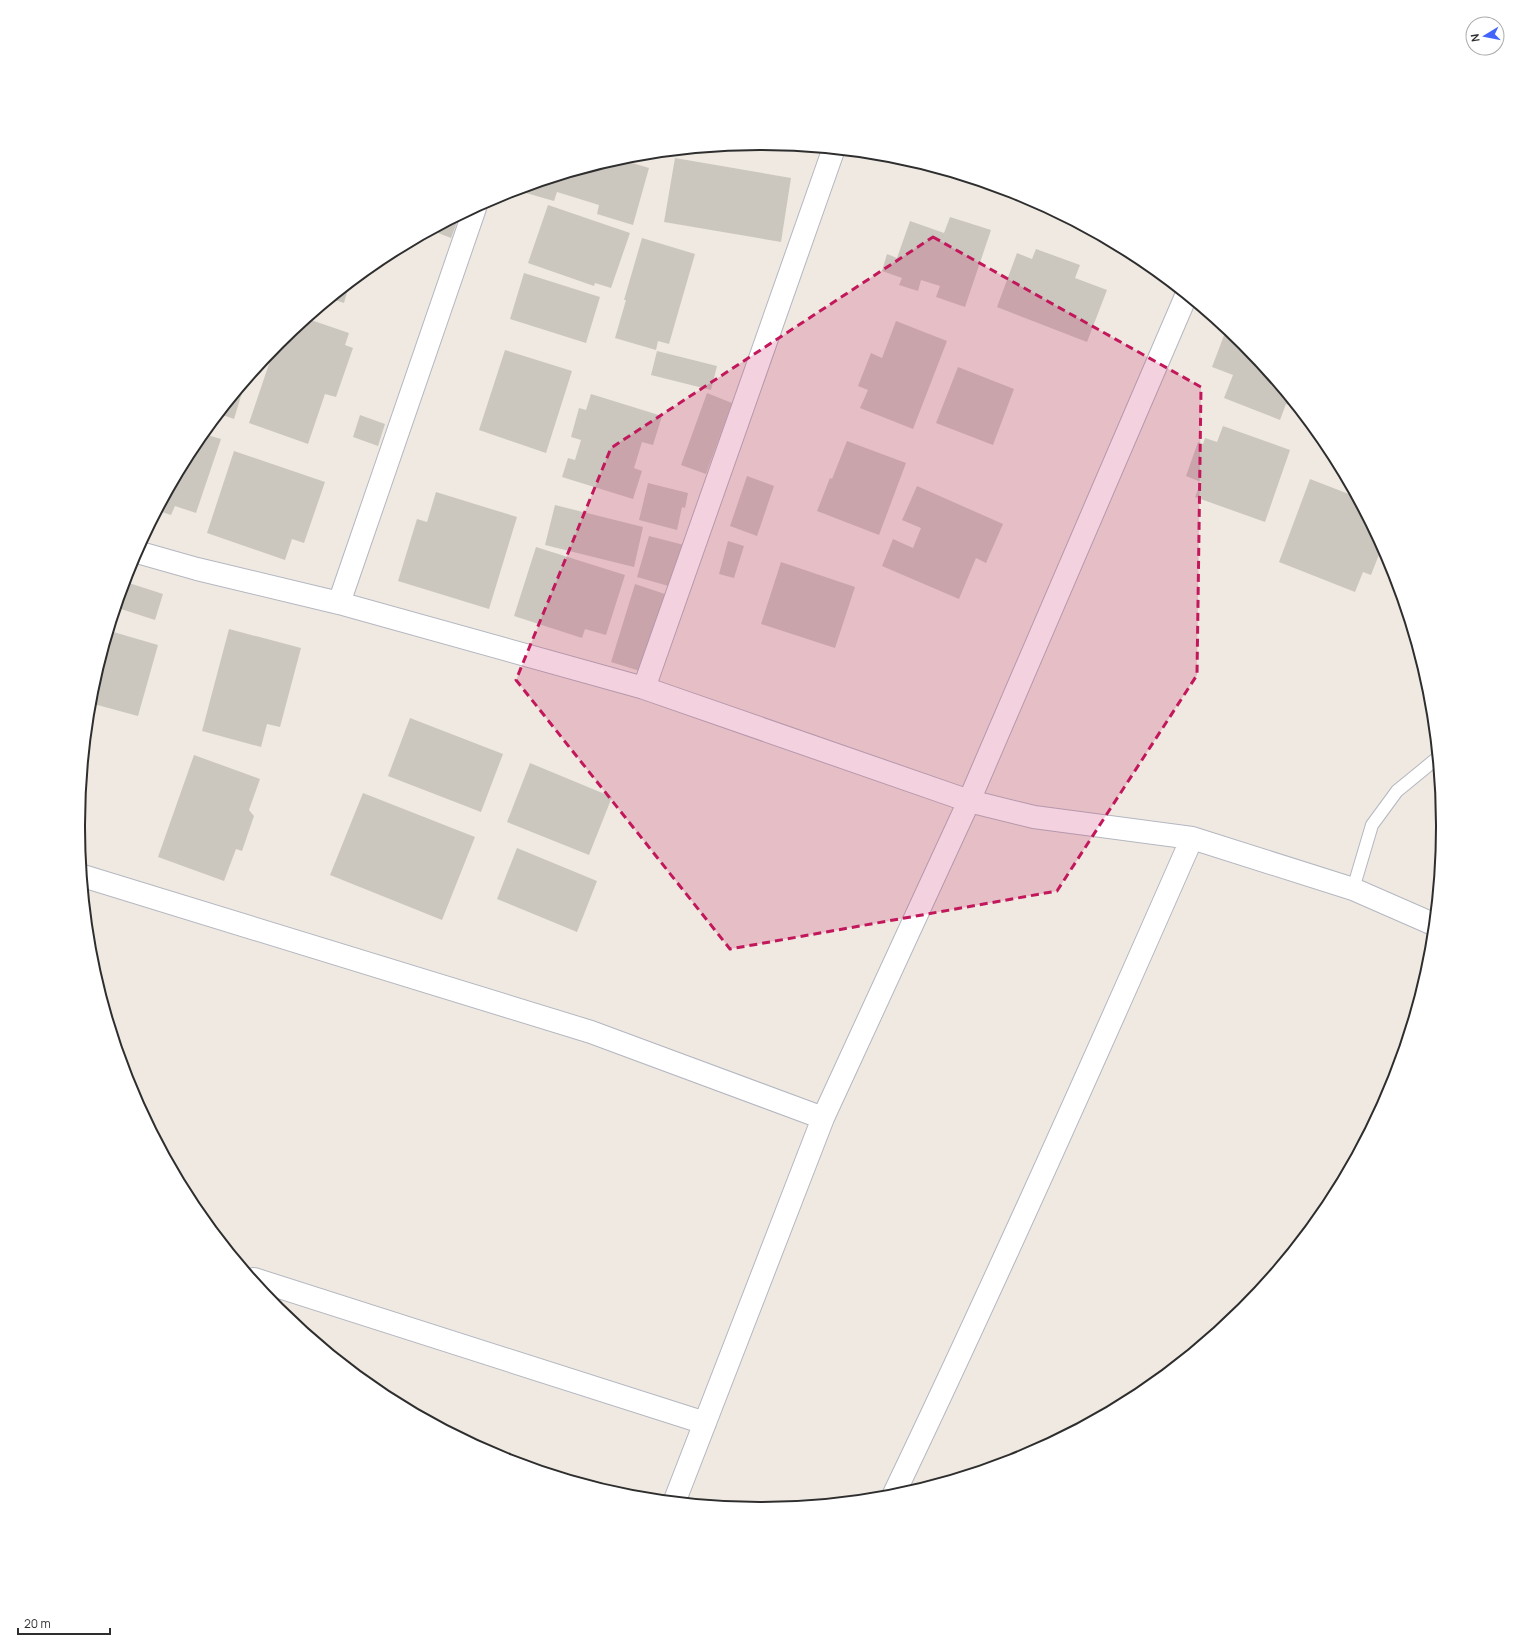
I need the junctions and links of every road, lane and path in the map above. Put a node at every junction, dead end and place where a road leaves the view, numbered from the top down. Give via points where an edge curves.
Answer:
1 (832, 154) edge
2 (472, 215) edge
3 (1184, 300) edge
4 (142, 554) edge
5 (339, 603) junction
6 (644, 688) junction
7 (1433, 762) edge
8 (969, 801) junction
9 (1192, 838) junction
10 (87, 877) edge
11 (1353, 889) junction
12 (1429, 922) edge
13 (823, 1118) junction
14 (263, 1282) edge
15 (705, 1423) junction
16 (897, 1488) edge
17 (676, 1496) edge

1 - 6 street
2 - 5 street
3 - 8 street
4 - 5 street
5 - 6 street
6 - 8 street
7 - 11 lane via 1397,790 1372,825
8 - 9 street via 1034,817
8 - 13 street
9 - 11 street
9 - 16 street via 1080,1093
10 - 13 street via 591,1032
11 - 12 street
13 - 15 street
14 - 15 street
15 - 17 street

